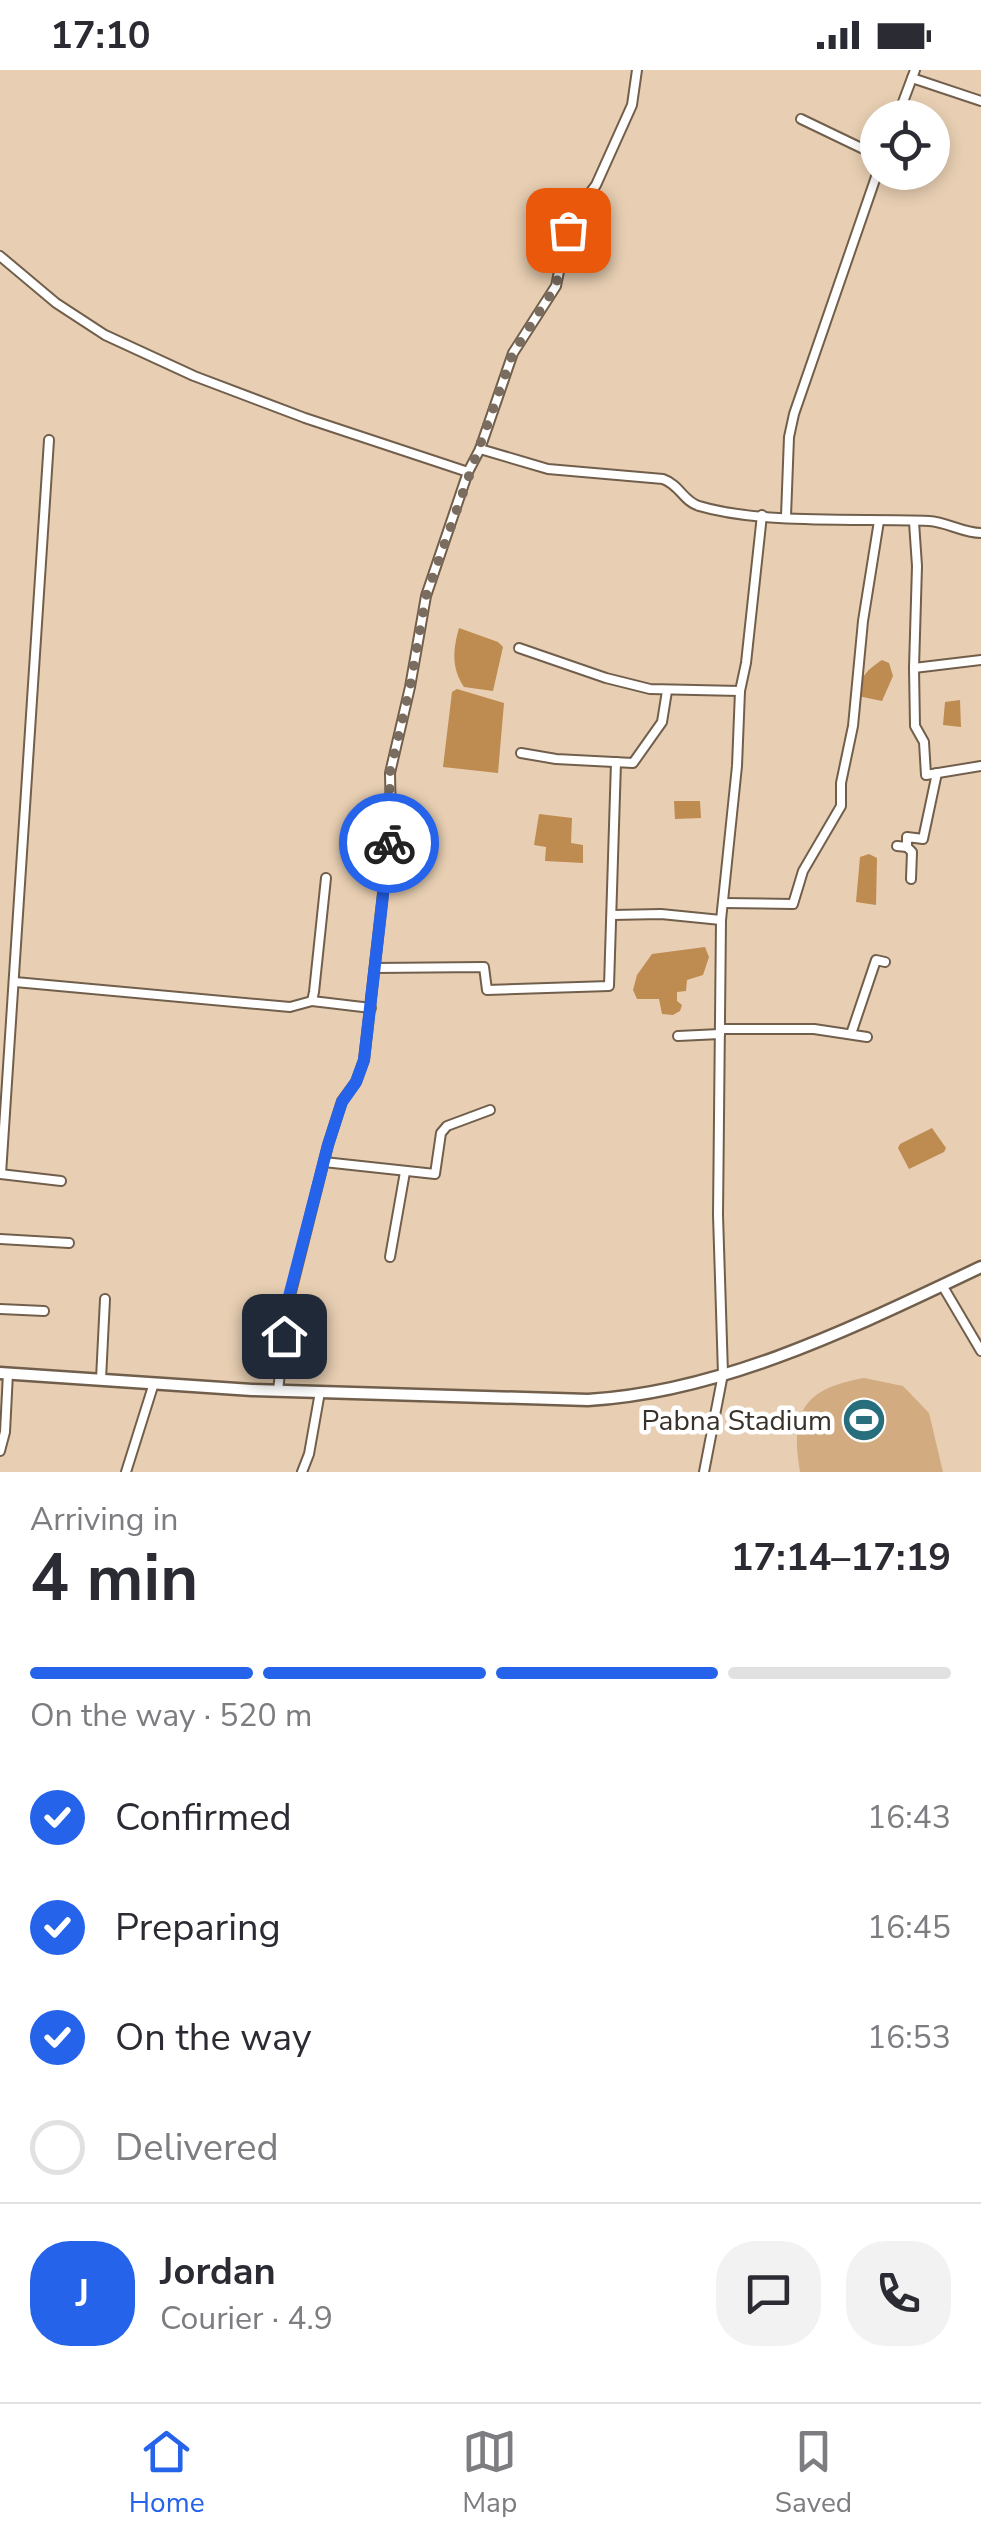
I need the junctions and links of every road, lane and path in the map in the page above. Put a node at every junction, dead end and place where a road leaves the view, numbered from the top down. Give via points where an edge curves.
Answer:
1 (637, 70) edge
2 (914, 74) edge
3 (904, 100) edge
4 (981, 101) edge
5 (801, 119) dead end
6 (860, 147) edge
7 (871, 190) edge
8 (0, 256) edge
9 (49, 440) dead end
10 (480, 448) junction
11 (468, 472) junction
12 (762, 516) junction
13 (786, 516) junction
14 (879, 521) junction
15 (914, 522) junction
16 (981, 533) edge
17 (519, 648) dead end
18 (981, 660) edge
19 (914, 668) junction
20 (668, 690) junction
21 (740, 691) junction
22 (521, 752) dead end
23 (616, 762) junction
24 (981, 766) edge
25 (937, 773) junction
26 (897, 846) dead end
27 (907, 847) junction
28 (326, 878) dead end
29 (911, 879) dead end
30 (724, 903) junction
31 (612, 915) junction
32 (721, 920) junction
33 (885, 962) dead end
34 (375, 968) junction
35 (15, 982) junction
36 (312, 1001) junction
37 (371, 1008) junction
38 (720, 1031) junction
39 (851, 1034) junction
40 (678, 1036) dead end
41 (867, 1037) dead end
42 (490, 1110) dead end
43 (324, 1162) junction
44 (406, 1172) junction
45 (0, 1174) edge
46 (61, 1181) dead end
47 (0, 1239) edge
48 (69, 1243) dead end
49 (390, 1258) dead end
50 (981, 1267) edge
51 (942, 1284) junction
52 (105, 1299) dead end
53 (0, 1309) edge
54 (44, 1312) dead end
55 (981, 1351) edge
56 (4, 1373) edge
57 (723, 1374) junction
58 (100, 1379) junction
59 (154, 1383) junction
60 (278, 1391) junction
61 (320, 1392) junction
62 (0, 1450) edge
63 (126, 1472) edge
64 (302, 1472) edge
65 (704, 1472) edge

1 - 10 street via 632,105 596,185 570,220 556,286 513,353
2 - 3 street
2 - 4 street
5 - 6 street
7 - 13 street via 794,414
8 - 11 street via 105,336 305,418
9 - 35 street
10 - 11 street
10 - 12 street via 548,469 663,479 698,506
11 - 34 street via 426,596 390,772
12 - 13 street
12 - 21 street
13 - 14 street
14 - 15 street
14 - 30 street via 841,806 803,870 792,904
15 - 16 street
15 - 19 street
17 - 20 street via 606,678
18 - 19 street
19 - 25 street via 914,726 924,742 924,771
20 - 21 street
20 - 23 street via 662,722 637,759
21 - 30 street
22 - 23 street
23 - 31 street
24 - 25 street
25 - 27 street via 924,839 907,838
26 - 27 street
27 - 29 street
28 - 36 street
30 - 32 street
31 - 32 street
31 - 34 street via 606,987 487,990 484,967
32 - 38 street
33 - 39 street via 876,960
34 - 37 street
35 - 36 street via 290,1007
35 - 45 street
36 - 37 street
37 - 43 street via 364,1060 342,1102
38 - 39 street via 780,1027
38 - 40 street
38 - 57 street
39 - 41 street
42 - 44 street via 447,1126 434,1174
43 - 44 street
43 - 60 street via 286,1308
44 - 49 street
45 - 46 street
47 - 48 street
50 - 51 main road
51 - 55 street
51 - 57 main road
52 - 58 street
53 - 54 street
56 - 58 main road
56 - 62 street
57 - 61 main road via 640,1397 588,1400
57 - 65 street
58 - 59 main road
59 - 60 main road
59 - 63 street
60 - 61 main road
61 - 64 street

